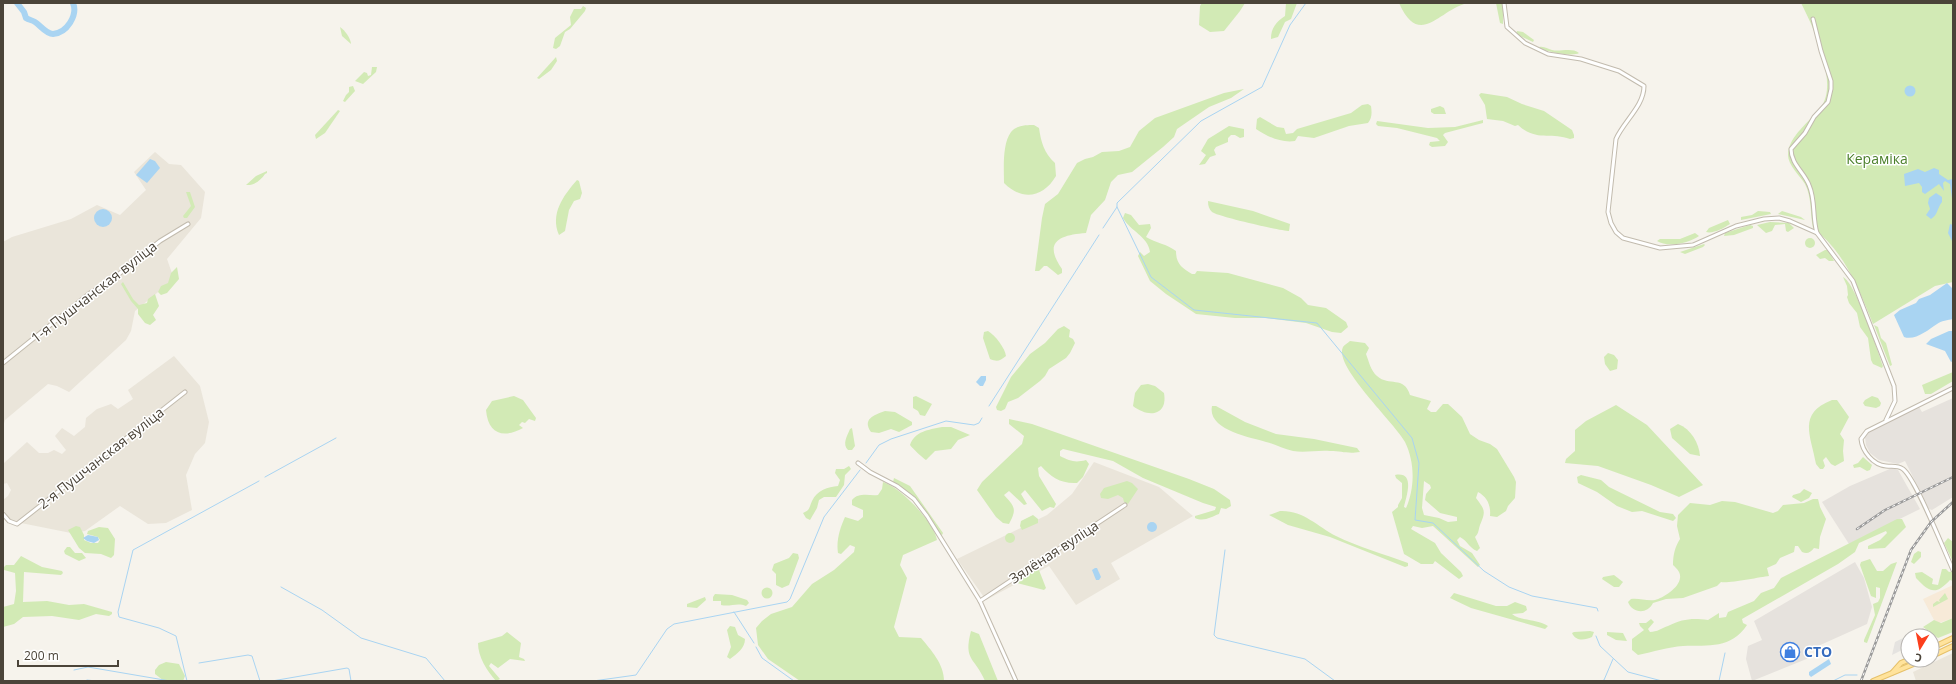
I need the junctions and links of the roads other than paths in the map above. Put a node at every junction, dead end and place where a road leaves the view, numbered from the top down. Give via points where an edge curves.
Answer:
1 (1504, 3) edge
2 (1813, 19) dead end
3 (188, 224) dead end
4 (1817, 233) junction
5 (3, 363) edge
6 (1953, 388) edge
7 (185, 392) dead end
8 (1886, 420) junction
9 (858, 463) dead end
10 (1125, 505) dead end
11 (3, 514) edge
12 (1953, 570) edge
13 (980, 601) junction
14 (1953, 638) edge
15 (1940, 644) edge
16 (1953, 646) edge
17 (1940, 652) edge
18 (1900, 664) edge
19 (1903, 668) edge
20 (1893, 672) junction
21 (1016, 681) edge
22 (1873, 681) edge

1 - 4 street via 1507,27 1525,43 1548,54 1582,59 1619,71 1644,86 1638,106 1616,139 1608,212 1616,232 1623,238 1660,248 1693,245 1736,226 1779,218 1790,220
2 - 4 street via 1831,89 1828,102 1791,149 1791,157 1809,184
3 - 5 street, 1-я Пушчанская вуліца via 160,241 109,282 90,293
4 - 8 street via 1853,281 1894,386 1895,401
6 - 8 street
7 - 11 street, 2-я Пушчанская вуліца via 17,524 9,521
8 - 12 street via 1867,431 1862,444 1869,456 1878,463 1897,466 1904,470 1918,494
9 - 13 street via 914,499
10 - 13 street, Зялёная вуліца
13 - 21 street
14 - 15 main road
16 - 17 main road
18 - 20 main road
19 - 20 main road
20 - 22 main road

